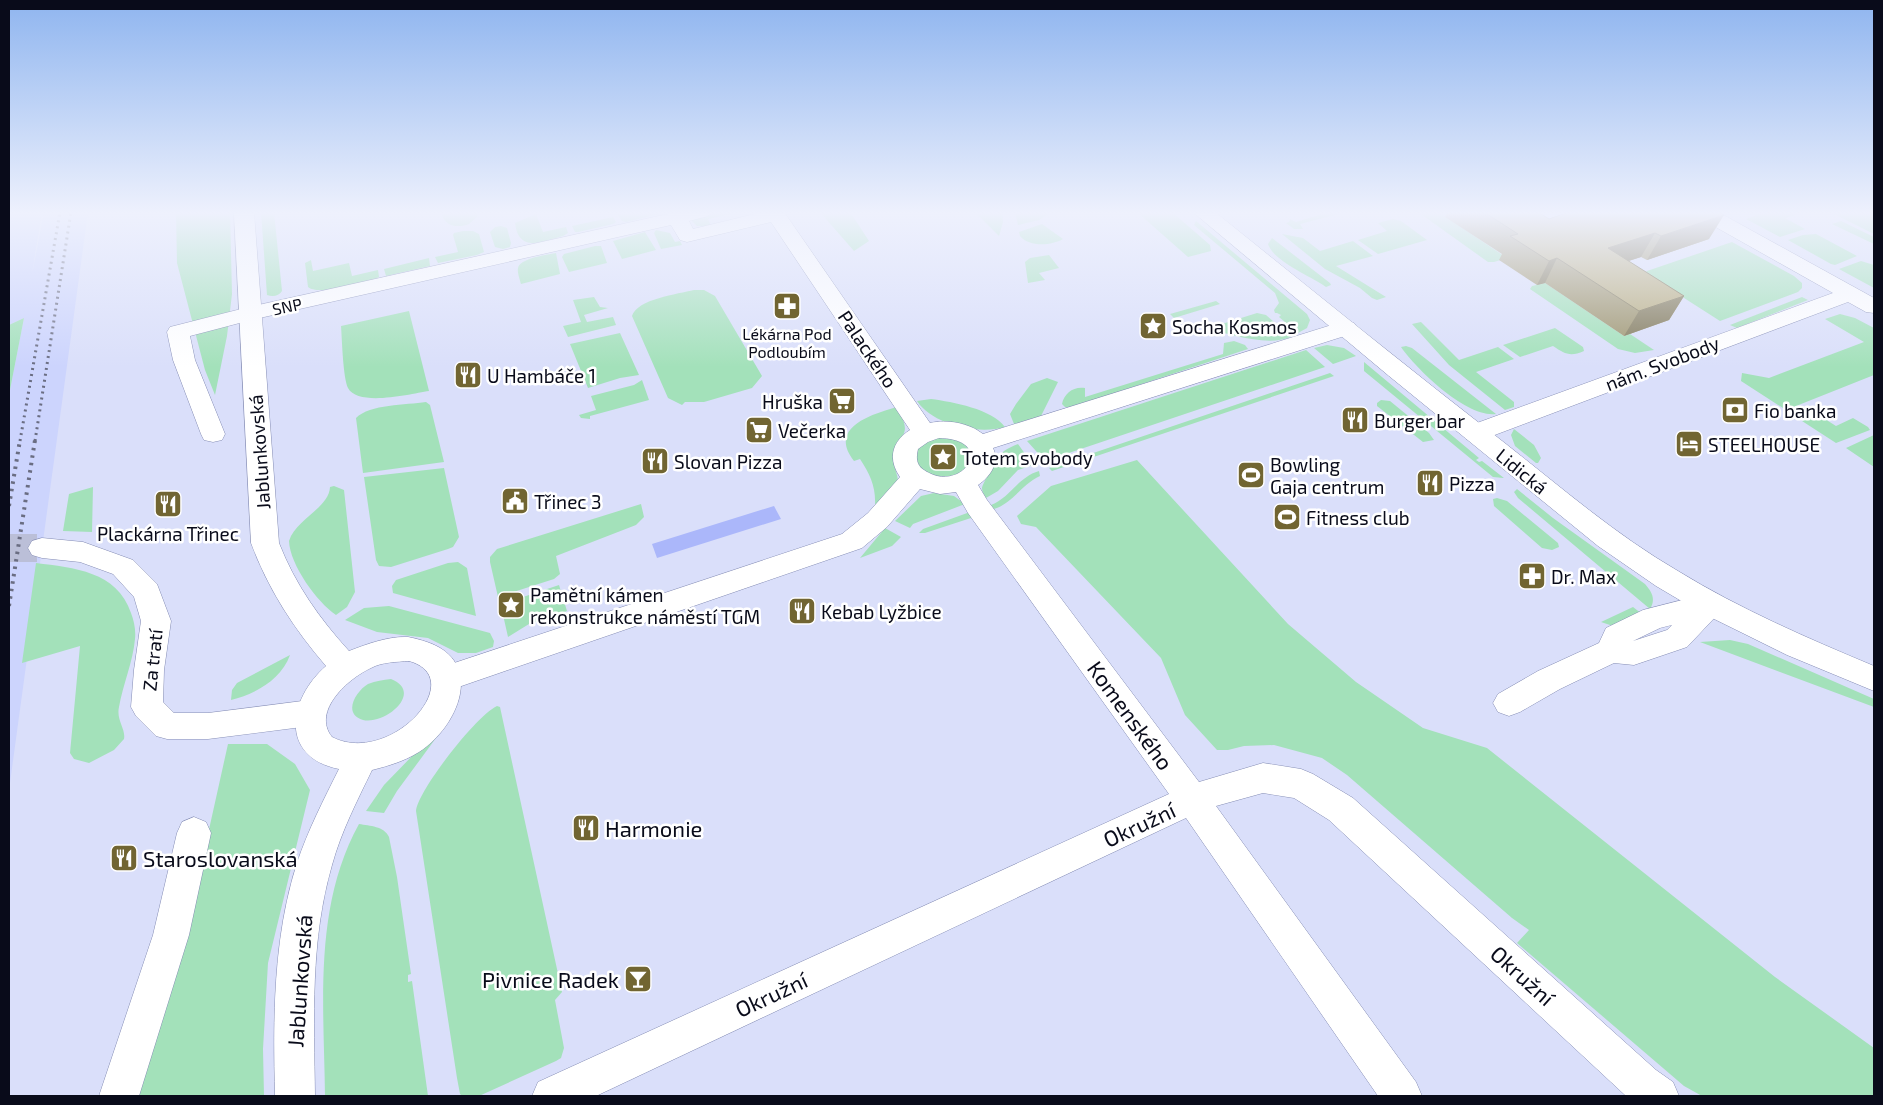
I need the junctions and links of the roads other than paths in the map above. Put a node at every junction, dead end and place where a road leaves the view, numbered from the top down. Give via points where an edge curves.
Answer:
1 (247, 264) edge
2 (473, 264) edge
3 (809, 264) edge
4 (1267, 264) edge
5 (1795, 264) edge
6 (1849, 294) junction
7 (1874, 308) edge
8 (249, 314) junction
9 (1346, 328) junction
10 (924, 433) junction
11 (1475, 433) junction
12 (212, 434) dead end
13 (979, 444) junction
14 (915, 477) junction
15 (963, 481) junction
16 (42, 548) tunnel mouth
17 (1710, 604) junction
18 (345, 668) junction
19 (446, 678) junction
20 (1874, 679) edge
21 (1510, 703) dead end
22 (310, 714) junction
23 (362, 757) junction
24 (1192, 799) junction
25 (194, 833) dead end
26 (1651, 1092) edge
27 (561, 1094) edge
28 (119, 1096) edge
29 (295, 1096) edge
30 (1402, 1096) edge

1 - 8 street, Jablunkovská
2 - 8 street, SNP
3 - 10 street, Palackého
4 - 9 street, Lidická
5 - 6 street
6 - 7 street
6 - 11 street, nám. Svobody
8 - 12 street, SNP via 178,332 184,360
8 - 18 street, Jablunkovská via 266,543 272,564 301,616
9 - 11 street, Lidická
9 - 13 street
10 - 13 street via 936,430 961,432
10 - 14 street via 908,445 904,453 904,461
11 - 17 street, Lidická via 1608,539
13 - 15 street via 984,461 973,476
14 - 15 street via 938,484
14 - 19 street via 879,519 852,541
15 - 24 street, Komenského
16 - 22 street, Za tratí via 83,552 123,567 148,592 156,621 147,707 166,726 208,726
17 - 20 street, Lidická via 1798,647
17 - 21 street via 1677,639 1634,653 1612,651
18 - 19 street via 388,650 409,649 427,654 440,664
18 - 22 street via 329,681
19 - 23 street via 446,694 439,712 426,728 385,753
22 - 23 street via 310,728 316,742 327,751 343,757
23 - 29 street, Jablunkovská via 314,864 299,923 292,1019
24 - 26 street, Okružní via 1263,778 1301,784 1341,809
24 - 27 street, Okružní
24 - 30 street, Komenského
25 - 28 street via 170,935

